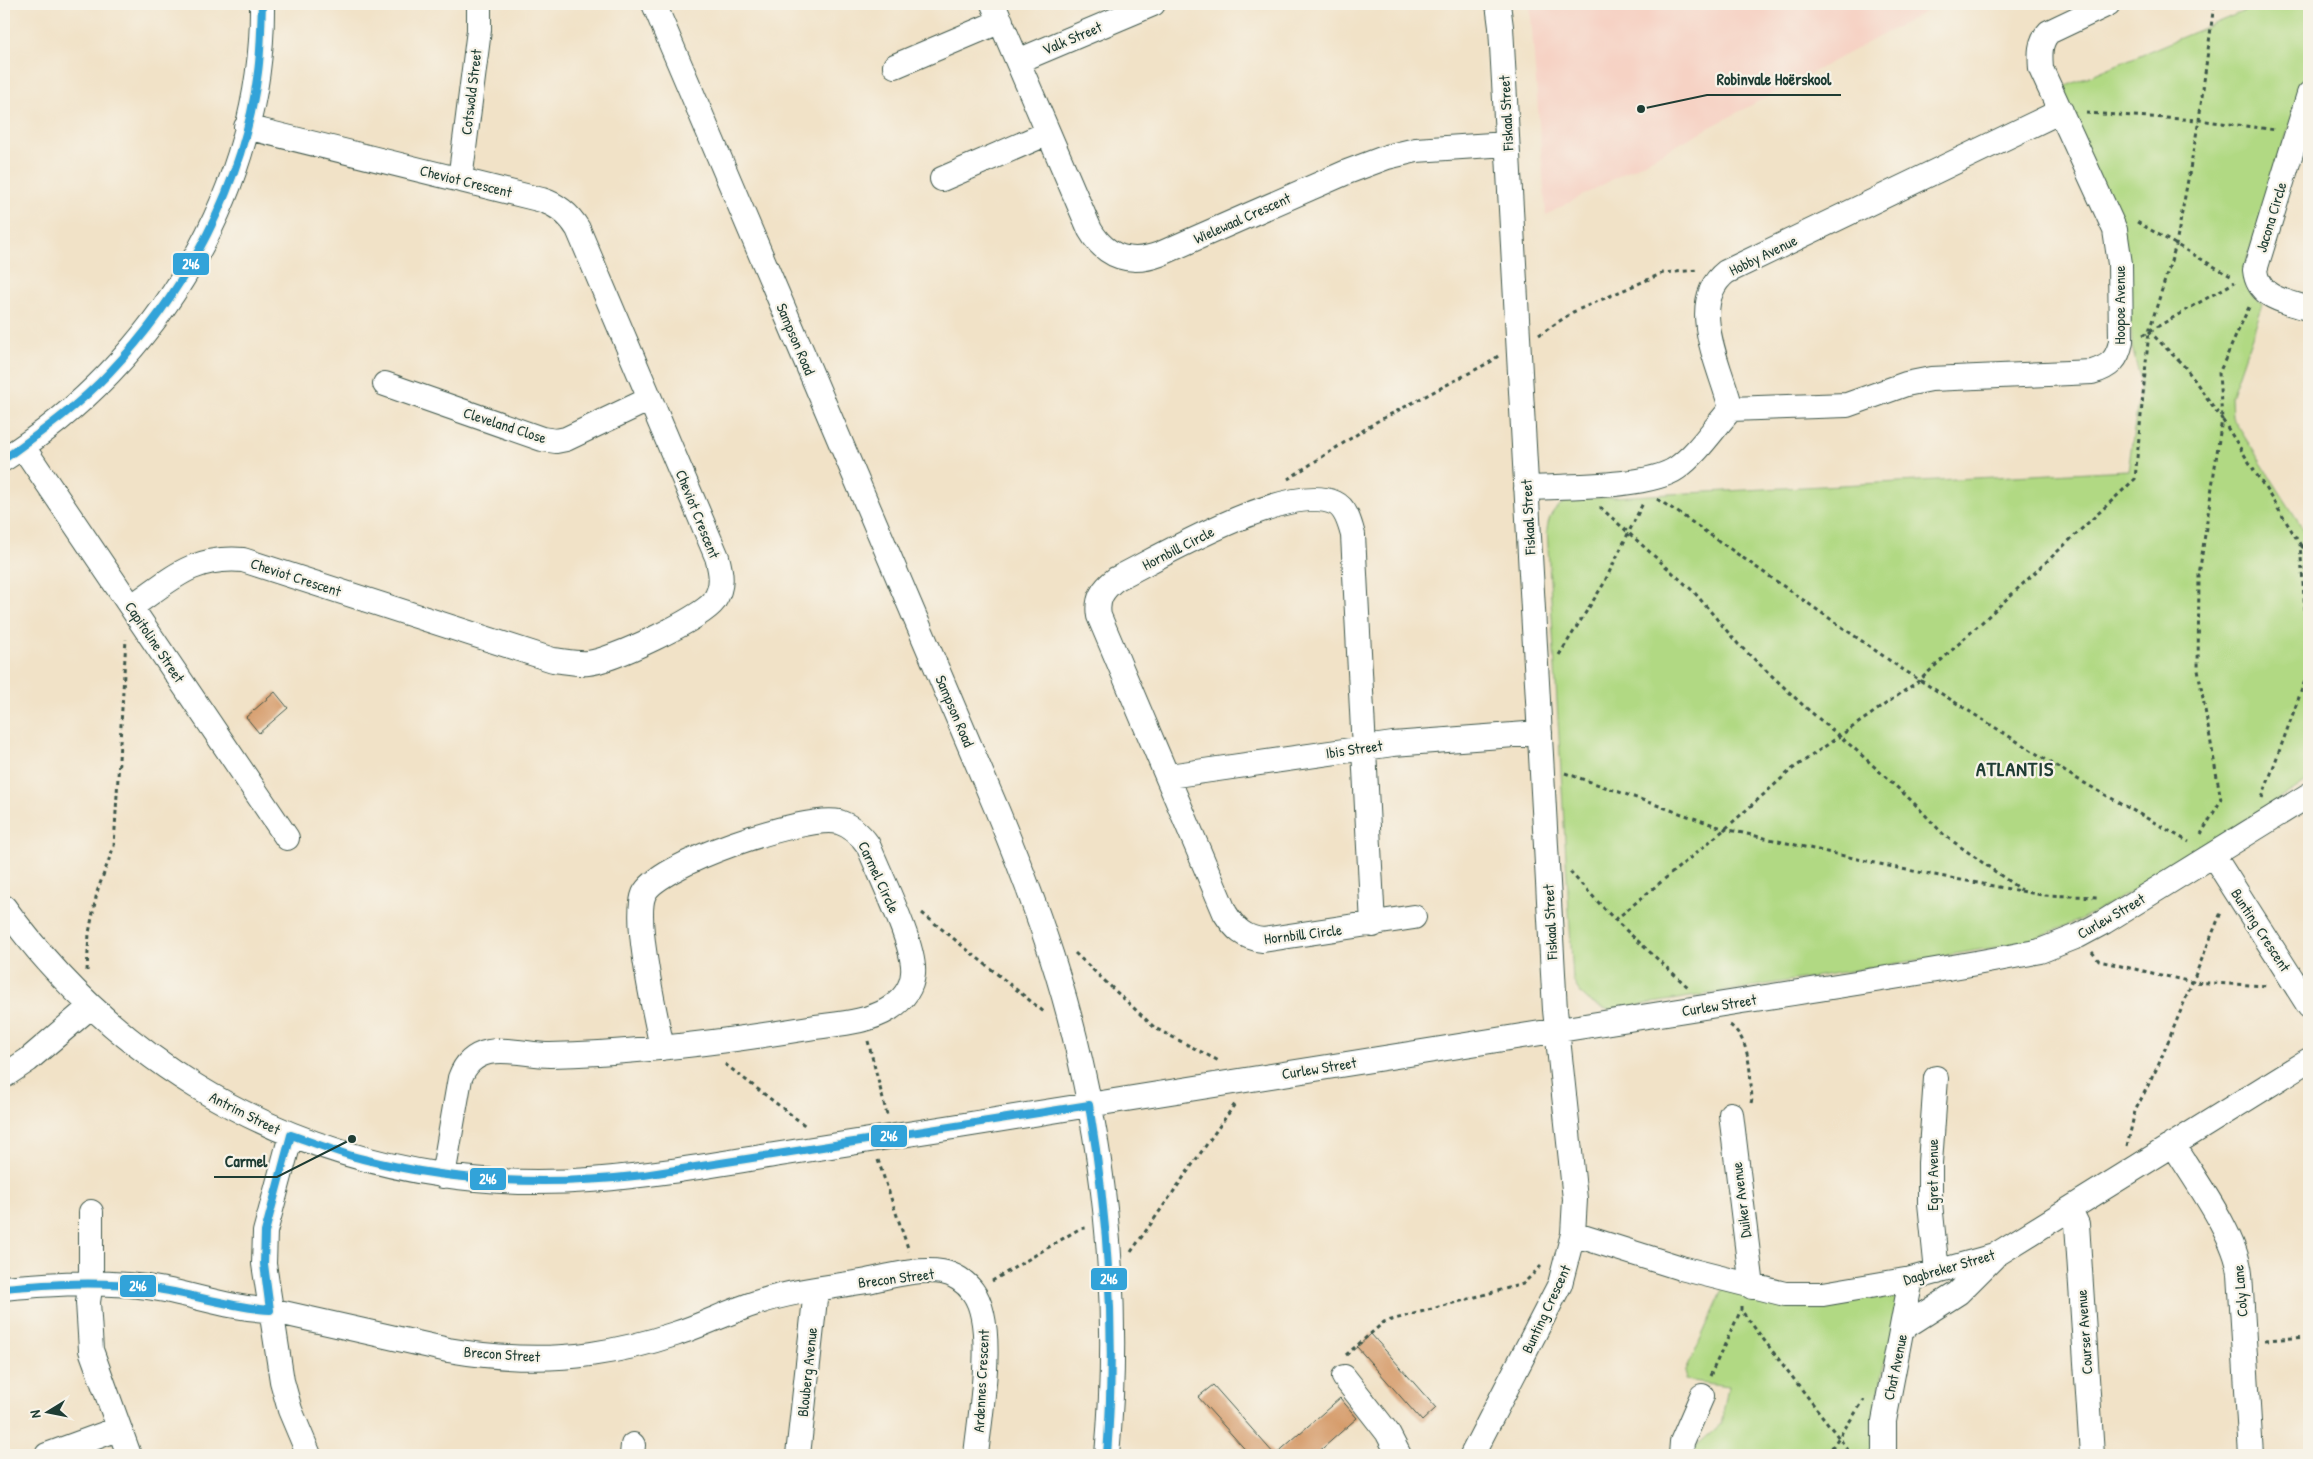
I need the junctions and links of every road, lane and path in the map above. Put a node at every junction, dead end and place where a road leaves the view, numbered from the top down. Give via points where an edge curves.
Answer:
1 (262, 4) edge
2 (479, 4) edge
3 (654, 4) edge
4 (1153, 4) edge
5 (1498, 4) edge
6 (2108, 4) edge
7 (2214, 4) edge
8 (997, 12) edge
9 (1018, 61) junction
10 (895, 66) dead end
11 (2309, 94) edge
12 (2061, 111) junction
13 (2199, 120) junction
14 (246, 127) junction
15 (1048, 133) junction
16 (2303, 134) edge
17 (1507, 144) junction
18 (942, 179) dead end
19 (460, 180) junction
20 (2107, 209) junction
21 (2176, 245) junction
22 (1726, 272) junction
23 (2262, 289) junction
24 (2309, 308) edge
25 (2149, 331) junction
26 (1518, 338) junction
27 (2121, 341) junction
28 (386, 384) dead end
29 (650, 399) junction
30 (1731, 409) junction
31 (2222, 419) junction
32 (13, 453) edge
33 (1583, 485) junction
34 (1526, 488) junction
35 (1643, 488) junction
36 (1277, 503) junction
37 (1628, 534) junction
38 (2300, 544) junction
39 (2309, 556) edge
40 (131, 607) junction
41 (2309, 662) edge
42 (1536, 668) junction
43 (2309, 670) edge
44 (1920, 680) junction
45 (1540, 734) junction
46 (1839, 735) junction
47 (1363, 748) junction
48 (1542, 770) junction
49 (1168, 776) junction
50 (2309, 794) edge
51 (2260, 825) junction
52 (1725, 829) junction
53 (288, 838) dead end
54 (2204, 850) junction
55 (1548, 867) junction
56 (2023, 891) junction
57 (2237, 893) junction
58 (4, 907) edge
59 (2125, 909) junction
60 (921, 912) dead end
61 (1414, 917) dead end
62 (1615, 920) junction
63 (1373, 925) junction
64 (2078, 936) junction
65 (2289, 974) junction
66 (2192, 982) junction
67 (84, 1001) junction
68 (2309, 1006) edge
69 (1703, 1007) junction
70 (1044, 1012) dead end
71 (862, 1019) junction
72 (1557, 1031) junction
73 (707, 1044) junction
74 (662, 1048) junction
75 (2309, 1060) edge
76 (4, 1076) edge
77 (1936, 1078) dead end
78 (1088, 1105) junction
79 (1731, 1114) joint
80 (290, 1135) junction
81 (882, 1139) junction
82 (2173, 1144) junction
83 (822, 1148) junction
84 (2131, 1171) junction
85 (443, 1176) junction
86 (2070, 1210) junction
87 (91, 1212) dead end
88 (1106, 1225) junction
89 (1573, 1234) junction
90 (1994, 1256) junction
91 (1548, 1259) dead end
92 (1938, 1272) junction
93 (916, 1273) junction
94 (1911, 1279) junction
95 (91, 1282) junction
96 (1752, 1287) junction
97 (4, 1288) edge
98 (816, 1290) junction
99 (976, 1299) junction
100 (270, 1310) junction
101 (1741, 1310) junction
102 (1903, 1328) junction
103 (2309, 1337) edge
104 (2244, 1341) junction
105 (1344, 1377) joint
106 (1869, 1393) dead end
107 (1702, 1396) joint
108 (118, 1429) junction
109 (1839, 1437) junction
110 (47, 1455) edge
111 (129, 1455) edge
112 (309, 1455) edge
113 (798, 1455) edge
114 (976, 1455) edge
115 (1107, 1455) edge
116 (1398, 1455) edge
117 (1472, 1455) edge
118 (1681, 1455) edge
119 (1827, 1455) edge
120 (1852, 1455) edge
121 (1884, 1455) edge
122 (2092, 1455) edge
123 (2251, 1455) edge

1 - 14 street via 260,50
2 - 19 street, Cotswold Street via 479,30
3 - 78 street, Sampson Road via 1022,872 1057,973 1075,1038
4 - 9 street, Valk Street
5 - 17 street, Fiskaal Street
6 - 12 street, Hoopoe Avenue via 2055,27 2045,36 2040,54 2042,69
7 - 13 path
8 - 9 street, Wielewaal Crescent
8 - 10 street, Wielewaal Crescent
9 - 15 street, Wielewaal Crescent
11 - 16 street, Jacona Circle
12 - 13 path
12 - 20 street, Hoopoe Avenue
12 - 22 street, Hobby Avenue
13 - 16 path
13 - 21 path
14 - 19 street, Cheviot Crescent
14 - 32 street via 218,210 186,275 164,308 114,370 55,424
15 - 17 street, Wielewaal Crescent via 1096,240 1113,255 1136,260 1160,254 1387,157 1416,150
15 - 18 street
16 - 23 street, Jacona Circle via 2256,264 2256,277
17 - 26 street, Fiskaal Street
19 - 29 street, Cheviot Crescent via 552,203 568,215 578,229
20 - 21 path via 2123,214
20 - 27 street, Hoopoe Avenue via 2119,247
21 - 25 path
21 - 25 path via 2238,280
22 - 26 path via 1663,272 1573,312 1537,337
22 - 30 street, Hobby Avenue via 1710,291 1707,311 1713,352
23 - 24 street via 2272,297
23 - 31 path via 2253,299 2219,373
25 - 27 path via 2136,339
25 - 31 path via 2185,367
25 - 44 path via 2135,479
26 - 34 street, Fiskaal Street
26 - 36 path via 1492,361 1376,422 1283,482
27 - 30 street, Hoopoe Avenue via 2115,360 2092,372 1925,380 1847,405
28 - 29 street, Cleveland Close via 542,439 556,441
29 - 40 street, Cheviot Crescent via 722,575 720,587 708,608 618,654 587,663 553,660 243,560 210,560 198,564
30 - 35 street via 1687,460
31 - 38 path
31 - 54 path via 2200,575 2198,670 2221,800
32 - 40 street, Capitoline Street
33 - 34 street
33 - 35 street
33 - 37 path via 1587,495
34 - 42 street, Fiskaal Street
35 - 37 path
35 - 44 path
36 - 47 street, Hornbill Circle via 1308,500 1336,503 1350,522 1355,546
36 - 49 street, Hornbill Circle via 1241,516 1116,579 1100,597 1099,616
37 - 42 path via 1603,585 1552,667
37 - 46 path via 1662,561 1694,592 1738,644
38 - 39 path
38 - 41 path
40 - 53 street, Capitoline Street
40 - 67 path via 123,671 114,846 97,892
42 - 45 street, Fiskaal Street
43 - 51 path via 2258,810
44 - 46 path
44 - 54 path via 2072,776
45 - 47 street, Ibis Street
45 - 48 street, Fiskaal Street
46 - 52 path via 1791,770
46 - 56 path via 1913,802 1944,835
47 - 49 street, Ibis Street
47 - 63 street, Hornbill Circle
48 - 52 path via 1559,771
48 - 55 street, Fiskaal Street
49 - 63 street, Hornbill Circle via 1225,913 1241,934 1263,940
50 - 51 street, Curlew Street
51 - 54 street, Curlew Street
52 - 56 path via 1902,869
52 - 62 path
54 - 57 street, Bunting Crescent
54 - 59 street, Curlew Street
55 - 62 path via 1563,865
55 - 72 street, Fiskaal Street
56 - 59 path via 2119,898
57 - 65 street, Bunting Crescent
57 - 66 path via 2224,904
58 - 67 street, Antrim Street via 47,963
59 - 64 street, Curlew Street
60 - 70 path
61 - 63 street, Hornbill Circle
62 - 69 path via 1687,984
64 - 66 path via 2099,961
64 - 69 street, Curlew Street via 2040,951
65 - 66 path via 2278,986
65 - 68 street, Bunting Crescent
66 - 84 path via 2158,1066 2135,1111 2124,1160
67 - 76 street via 28,1060
67 - 80 street, Antrim Street via 144,1053 179,1077 252,1118
69 - 72 street, Curlew Street
69 - 79 path via 1737,1030 1747,1054 1752,1099 1747,1115
71 - 73 street, Carmel Circle
71 - 74 street, Carmel Circle via 888,1010 902,999 910,988 912,954 868,845 852,828 838,822 815,822 754,835 673,870 650,884 641,905 641,928
71 - 81 path
72 - 78 street, Curlew Street
72 - 89 street, Bunting Crescent via 1575,1199
73 - 74 street, Carmel Circle
73 - 83 path via 707,1051 807,1127
74 - 85 street, Carmel Circle via 548,1055 492,1051 474,1058 460,1078
75 - 82 street, Dagbreker Street
77 - 92 street, Egret Avenue via 1930,1204
78 - 81 street, Antrim Street
78 - 88 street, Sampson Road
79 - 96 street, Duiker Avenue
80 - 85 street, Antrim Street via 361,1158
80 - 100 street via 265,1232 264,1264
81 - 83 street, Antrim Street
81 - 93 path
82 - 84 street, Dagbreker Street
82 - 104 street, Coly Lane via 2228,1235 2236,1254
83 - 85 street, Antrim Street via 579,1182 526,1183
84 - 86 street, Dagbreker Street
86 - 90 street, Dagbreker Street
86 - 122 street, Courser Avenue via 2077,1224
87 - 95 street
88 - 99 path via 1079,1229
88 - 115 street, Sampson Road via 1112,1341
89 - 96 street, Dagbreker Street
89 - 117 street, Bunting Crescent via 1560,1284
90 - 92 street, Dagbreker Street
90 - 102 street via 1958,1293
91 - 105 path via 1523,1284 1384,1322 1335,1365
92 - 94 street, Dagbreker Street
93 - 98 street, Brecon Street
93 - 99 street, Brecon Street via 943,1272 959,1279
94 - 96 street, Dagbreker Street via 1804,1295
94 - 102 street, Chat Avenue
95 - 97 street, Brecon Street
95 - 100 street, Brecon Street via 163,1289 251,1309
95 - 108 street via 88,1302 91,1350
96 - 101 path
98 - 100 street, Brecon Street via 755,1303 648,1342 591,1354 546,1358 474,1354
98 - 113 street, Blouberg Avenue
99 - 114 street, Ardennes Crescent via 986,1343
100 - 112 street via 282,1381
101 - 107 path
101 - 109 path
102 - 121 street, Chat Avenue via 1884,1420
103 - 104 path
104 - 123 street, Coly Lane
105 - 116 street via 1387,1432
106 - 109 path
107 - 118 street via 1682,1442
108 - 110 street
108 - 111 street
109 - 119 path
109 - 120 path

